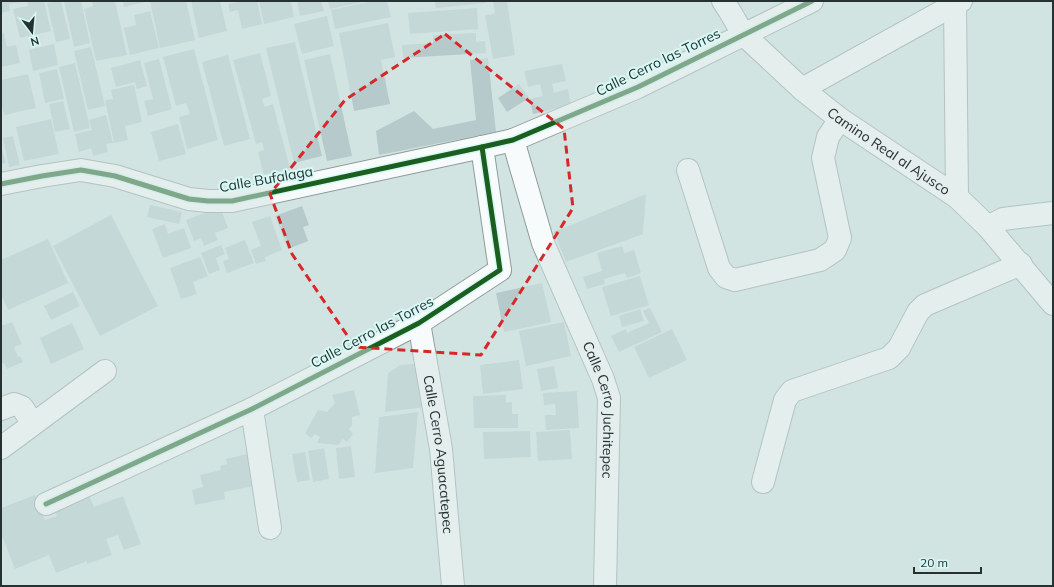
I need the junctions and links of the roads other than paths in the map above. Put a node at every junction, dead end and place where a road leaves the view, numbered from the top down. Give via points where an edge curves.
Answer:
1 (723, 1) edge
2 (812, 1) edge
3 (958, 2) edge
4 (743, 34) junction
5 (802, 89) junction
6 (840, 119) junction
7 (513, 140) junction
8 (482, 147) junction
9 (688, 170) dead end
10 (1, 184) edge
11 (957, 197) junction
12 (1053, 213) edge
13 (988, 227) junction
14 (1021, 264) junction
15 (1053, 304) edge
16 (419, 323) junction
17 (105, 371) dead end
18 (1, 409) edge
19 (252, 409) junction
20 (33, 424) junction
21 (1, 448) edge
22 (763, 482) dead end
23 (46, 504) dead end
24 (270, 528) dead end
25 (453, 586) edge
26 (605, 586) edge

1 - 4 street, Camino Real al Ajusco
2 - 4 street, Calle Cerro las Torres
3 - 5 street
3 - 11 street
4 - 5 street, Camino Real al Ajusco
4 - 7 street, Calle Cerro las Torres via 638,87
5 - 6 street, Camino Real al Ajusco
6 - 9 street via 828,137 823,158 840,238 835,250 820,260 735,280 726,277 719,268
6 - 11 street, Camino Real al Ajusco
7 - 8 street, Calle Bufalaga
7 - 26 street, Calle Cerro Juchitepec via 543,243 609,398
8 - 10 street, Calle Bufalaga via 232,201 189,199 115,176 81,170
8 - 16 street, Calle Cerro las Torres via 500,270
11 - 13 street, Camino Real al Ajusco
12 - 13 street via 1003,219
13 - 14 street, Camino Real al Ajusco
14 - 15 street, Camino Real al Ajusco
14 - 22 street via 925,305 918,312 899,348 889,358 792,391 785,400
16 - 19 street, Calle Cerro las Torres
16 - 25 street, Calle Cerro Aguacatepec via 441,449
17 - 20 street
18 - 20 street via 14,404 22,407
19 - 23 street, Calle Cerro las Torres
19 - 24 street
20 - 21 street

